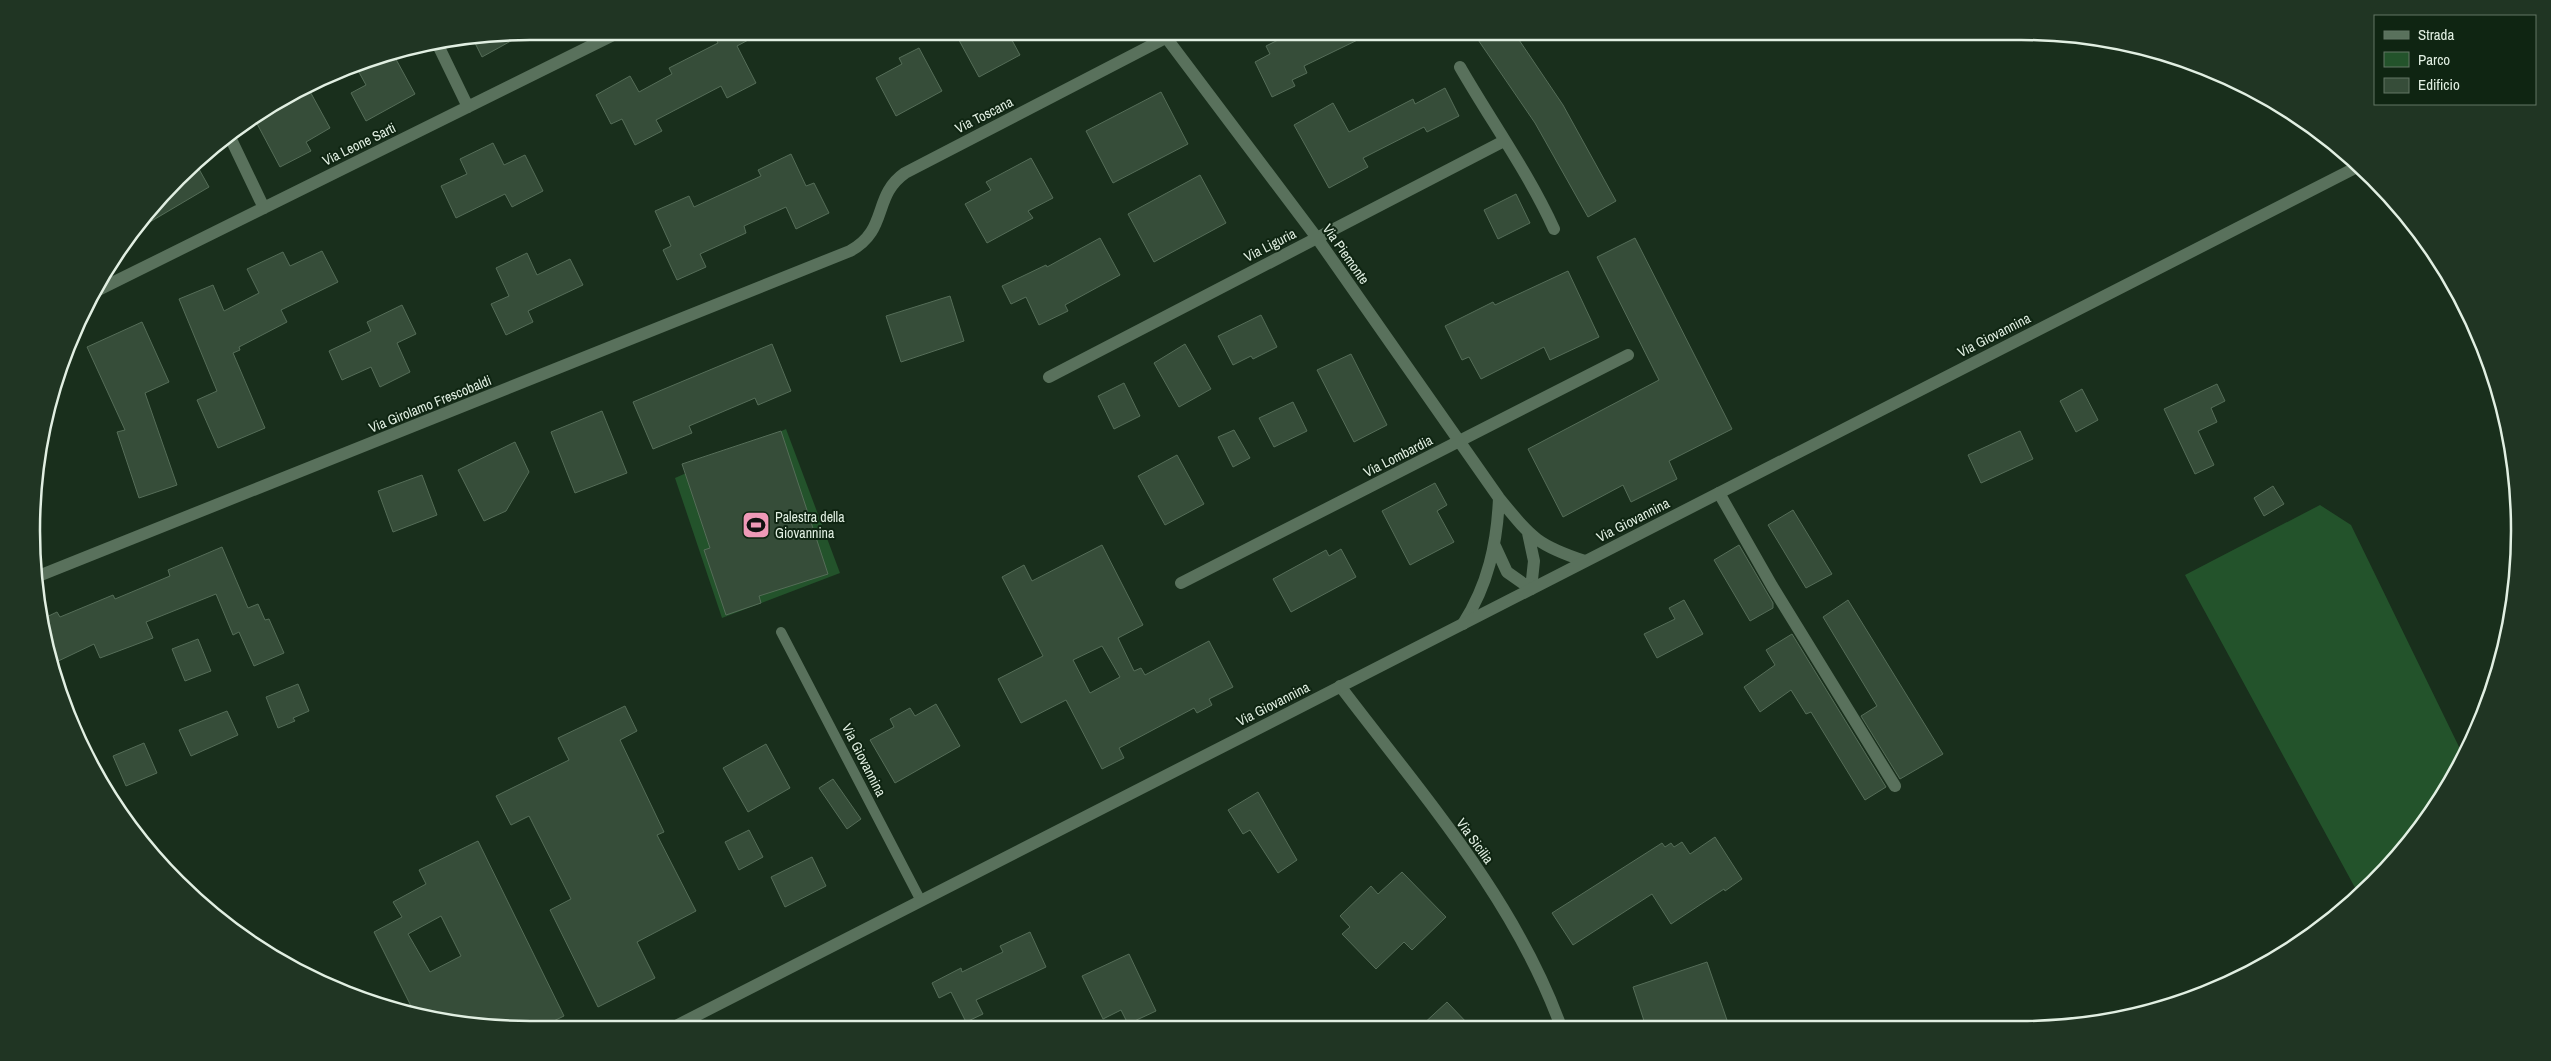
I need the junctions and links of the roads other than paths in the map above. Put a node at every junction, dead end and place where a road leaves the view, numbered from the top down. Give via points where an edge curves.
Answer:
1 (603, 40) edge
2 (1153, 40) edge
3 (1168, 40) edge
4 (440, 48) edge
5 (1460, 66) dead end
6 (468, 107) junction
7 (1504, 140) junction
8 (232, 141) edge
9 (2352, 170) edge
10 (264, 208) junction
11 (1554, 229) dead end
12 (1317, 238) junction
13 (836, 258) joint
14 (105, 286) edge
15 (1628, 355) dead end
16 (1049, 377) dead end
17 (1459, 441) junction
18 (1719, 492) junction
19 (1499, 498) junction
20 (1528, 533) junction
21 (1495, 546) junction
22 (1585, 561) junction
23 (42, 575) edge
24 (1181, 583) dead end
25 (1531, 589) junction
26 (1463, 624) junction
27 (781, 632) dead end
28 (1340, 686) junction
29 (1895, 786) dead end
30 (920, 901) junction
31 (686, 1021) edge
32 (1558, 1021) edge

1 - 6 street, Via Leone Sarti
2 - 13 street, Via Toscana via 905,173 891,184 876,226 866,241
3 - 12 street, Via Piemonte
4 - 6 street
5 - 7 street
6 - 10 street, Via Leone Sarti
7 - 11 street via 1533,185
7 - 12 street, Via Liguria
8 - 10 street
9 - 18 street, Via Giovannina
10 - 14 street, Via Leone Sarti
12 - 16 street, Via Liguria
12 - 17 street, Via Piemonte
13 - 23 street, Via Girolamo Frescobaldi
15 - 17 street, Via Lombardia
17 - 19 street, Via Piemonte
17 - 24 street, Via Lombardia
18 - 22 street, Via Giovannina
18 - 29 street via 1772,586
19 - 20 street, Via Piemonte
19 - 21 street
20 - 22 street, Via Piemonte via 1555,551
20 - 25 street, Via Piemonte via 1534,560
21 - 25 street via 1507,572
21 - 26 street via 1482,589
22 - 25 street, Via Giovannina
25 - 26 street, Via Giovannina
26 - 28 street, Via Giovannina
27 - 30 lane, Via Giovannina
28 - 30 street, Via Giovannina
28 - 32 street, Via Sicilia via 1490,888 1533,963
30 - 31 street, Via Giovannina

